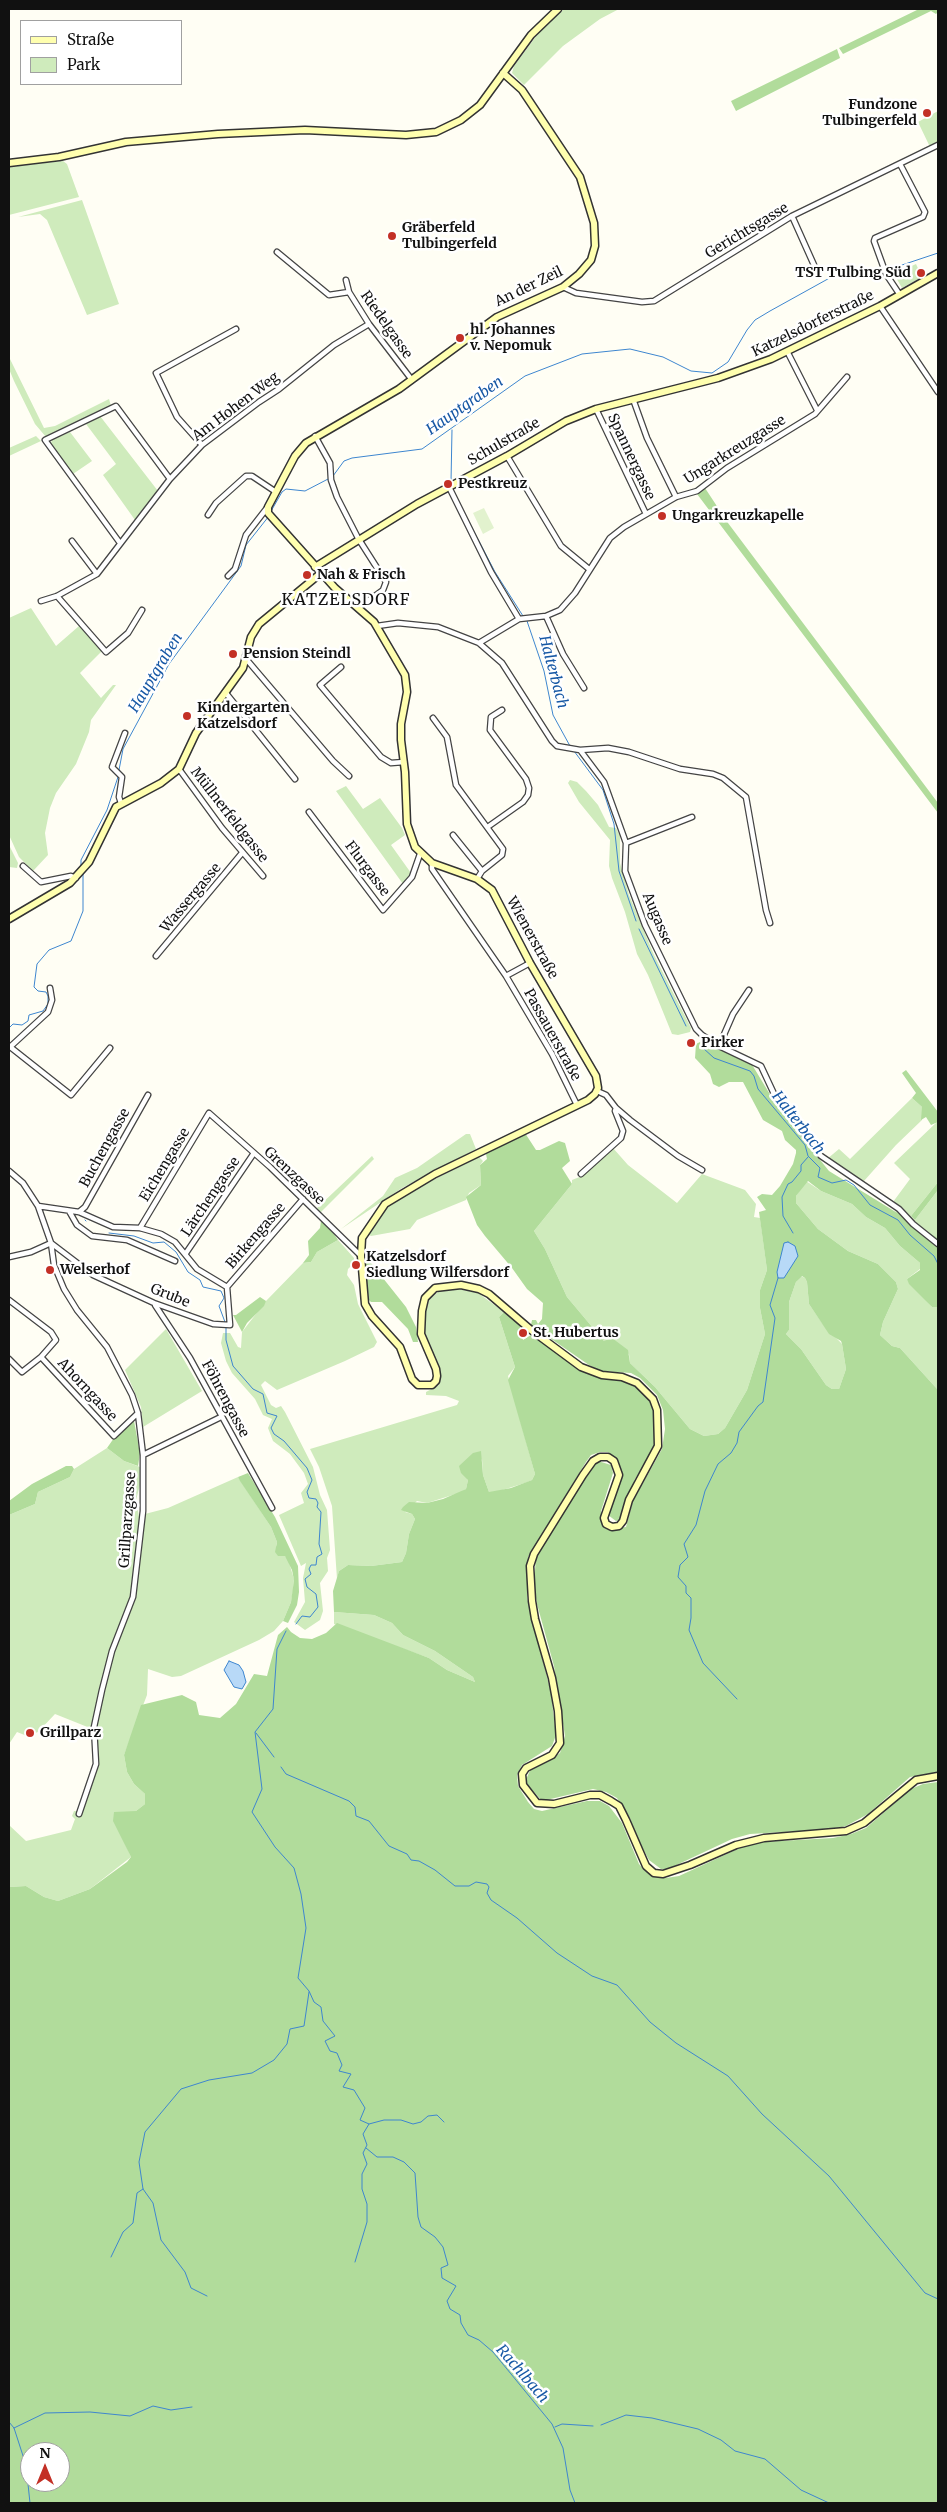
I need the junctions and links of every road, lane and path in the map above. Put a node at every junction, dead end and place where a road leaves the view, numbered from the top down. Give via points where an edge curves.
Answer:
1 (558, 9) edge
2 (503, 73) junction
3 (938, 145) edge
4 (9, 163) edge
5 (900, 164) junction
6 (792, 216) junction
7 (278, 252) dead end
8 (938, 273) edge
9 (818, 274) dead end
10 (346, 280) dead end
11 (563, 286) junction
12 (349, 292) junction
13 (900, 295) junction
14 (880, 306) junction
15 (369, 324) junction
16 (236, 329) dead end
17 (788, 353) junction
18 (847, 377) dead end
19 (412, 380) junction
20 (664, 391) joint
21 (938, 392) edge
22 (632, 400) junction
23 (596, 409) junction
24 (817, 410) junction
25 (315, 436) junction
26 (202, 445) junction
27 (508, 456) junction
28 (170, 479) junction
29 (449, 487) junction
30 (276, 492) junction
31 (676, 497) junction
32 (269, 513) junction
33 (646, 514) junction
34 (208, 515) dead end
35 (72, 541) dead end
36 (360, 541) junction
37 (120, 543) junction
38 (315, 567) junction
39 (589, 569) junction
40 (321, 573) junction
41 (98, 574) junction
42 (228, 576) dead end
43 (57, 596) junction
44 (41, 601) dead end
45 (358, 608) junction
46 (142, 610) dead end
47 (546, 616) junction
48 (523, 618) junction
49 (377, 626) junction
50 (479, 643) junction
51 (246, 660) junction
52 (341, 667) dead end
53 (584, 688) dead end
54 (225, 692) junction
55 (502, 710) dead end
56 (433, 718) dead end
57 (125, 733) dead end
58 (579, 750) junction
59 (404, 762) junction
60 (179, 769) junction
61 (349, 776) dead end
62 (295, 779) dead end
63 (121, 803) junction
64 (309, 812) dead end
65 (692, 817) dead end
66 (488, 826) junction
67 (453, 835) dead end
68 (626, 843) junction
69 (242, 853) junction
70 (420, 854) junction
71 (432, 863) junction
72 (23, 866) dead end
73 (482, 871) junction
74 (78, 876) junction
75 (263, 876) dead end
76 (477, 879) junction
77 (9, 919) edge
78 (770, 923) dead end
79 (156, 956) dead end
80 (530, 963) junction
81 (506, 976) junction
82 (50, 988) dead end
83 (749, 990) dead end
84 (719, 1046) junction
85 (9, 1047) edge
86 (110, 1048) dead end
87 (597, 1091) junction
88 (148, 1095) dead end
89 (577, 1105) junction
90 (616, 1108) junction
91 (209, 1113) joint
92 (254, 1154) junction
93 (702, 1170) dead end
94 (9, 1171) edge
95 (580, 1174) dead end
96 (303, 1199) junction
97 (38, 1206) junction
98 (69, 1211) junction
99 (79, 1212) junction
100 (140, 1228) junction
101 (51, 1243) junction
102 (938, 1244) edge
103 (186, 1254) junction
104 (361, 1256) junction
105 (9, 1257) edge
106 (175, 1261) dead end
107 (227, 1287) junction
108 (9, 1300) edge
109 (154, 1303) junction
110 (42, 1357) junction
111 (9, 1359) edge
112 (138, 1413) junction
113 (221, 1417) junction
114 (143, 1455) junction
115 (272, 1508) dead end
116 (938, 1776) edge
117 (79, 1814) dead end

1 - 2 street via 531,35
2 - 4 street via 472,111 446,128 429,133 406,135 306,130 218,134 126,142 59,157
2 - 11 street, An der Zeil via 522,90 570,161 591,206 594,253 584,269
3 - 5 street, Gerichtsgasse
5 - 6 street, Gerichtsgasse
5 - 13 street via 925,212 923,217 874,238 886,274
6 - 9 street
6 - 11 street, Gerichtsgasse via 654,301 576,293
7 - 12 street via 329,295
8 - 13 street, Katzelsdorferstraße
10 - 12 street, Riedelgasse
11 - 19 street, An der Zeil via 497,317
12 - 15 street, Riedelgasse
13 - 14 street, Katzelsdorferstraße
14 - 17 street, Katzelsdorferstraße
14 - 21 street
15 - 19 street, Riedelgasse
15 - 26 street, Am Hohen Weg via 334,345
16 - 26 street via 156,373 177,417
17 - 20 street, Katzelsdorferstraße via 740,371
17 - 24 street
18 - 24 street, Ungarkreuzgasse
19 - 25 street, An der Zeil
20 - 22 street, Schulstraße
22 - 23 street, Schulstraße
22 - 31 street via 646,438
23 - 27 street, Schulstraße via 566,421
23 - 33 street, Spannergasse
24 - 31 street, Ungarkreuzgasse via 697,491
25 - 30 street, An der Zeil via 297,452
25 - 36 street via 330,463 331,480
26 - 28 street, Am Hohen Weg
27 - 29 street, Schulstraße
27 - 39 street via 561,546
28 - 37 street, Am Hohen Weg
28 - 37 street via 116,406 45,440
29 - 36 street, Schulstraße
29 - 48 street via 490,572
30 - 32 street, An der Zeil
30 - 34 street via 252,476 246,476 216,503
31 - 33 street, Ungarkreuzgasse
32 - 38 street, Wienerstraße
32 - 42 street via 246,535 234,569
33 - 39 street, Ungarkreuzgasse via 610,538
35 - 41 street
36 - 38 street, Schulstraße
36 - 45 street via 386,586
37 - 41 street, Am Hohen Weg
38 - 40 street, Wienerstraße
39 - 47 street, Ungarkreuzgasse via 566,605
40 - 45 street, Wienerstraße
40 - 51 street via 259,624 251,637
41 - 43 street, Am Hohen Weg
43 - 44 street, Am Hohen Weg
43 - 46 street via 106,652 128,633
45 - 49 street, Wienerstraße
47 - 48 street, Ungarkreuzgasse
47 - 53 street via 563,654
48 - 50 street, Ungarkreuzgasse
49 - 50 street via 398,623 438,628
49 - 59 street, Wienerstraße via 406,680 407,696 401,729
50 - 58 street via 502,663 552,741 564,748
51 - 54 street
51 - 61 street via 332,761
52 - 59 street via 320,685 380,757 391,763
54 - 60 street via 196,733
54 - 62 street
55 - 66 street via 491,717 490,730 526,779 529,788 523,802
56 - 66 street via 447,737 456,785
57 - 63 street via 112,767 122,777
58 - 68 street, Augasse via 604,782
58 - 78 street via 608,748 680,770 713,774 746,797
59 - 70 street, Wienerstraße via 407,824 411,840
60 - 63 street via 161,783
60 - 69 street, Müllnerfeldgasse
63 - 74 street via 112,812
64 - 70 street, Flurgasse via 383,910 412,877
65 - 68 street
66 - 73 street via 503,849 502,855
67 - 73 street
68 - 84 street, Augasse via 625,871 645,925 696,1029
69 - 75 street, Müllnerfeldgasse
69 - 79 street, Wassergasse
70 - 71 street, Wienerstraße
71 - 76 street, Wienerstraße
71 - 81 street, Passauerstraße via 432,869
72 - 74 street via 42,882
73 - 76 street
74 - 77 street via 60,891
76 - 80 street, Wienerstraße via 492,890
80 - 81 street
80 - 87 street, Wienerstraße via 596,1076
81 - 89 street, Passauerstraße via 552,1054
82 - 85 street via 52,1000 48,1012
83 - 84 street via 733,1014
84 - 102 street, Augasse via 761,1066 774,1096 829,1163 900,1209
85 - 86 street via 71,1095
87 - 89 street via 593,1097
87 - 90 street via 607,1096
88 - 99 street, Buchengasse via 85,1207
89 - 104 street via 394,1197 368,1226 362,1238
90 - 93 street via 678,1156
90 - 95 street via 623,1130 621,1138
91 - 92 street, Grenzgasse
91 - 100 street, Eichengasse
92 - 96 street, Grenzgasse
92 - 103 street, Lärchengasse
94 - 97 street via 23,1183
96 - 104 street, Grenzgasse
96 - 107 street, Birkengasse
97 - 98 street
97 - 101 street
98 - 99 street
98 - 106 street via 77,1225 92,1236 127,1240
99 - 100 street via 113,1227
100 - 103 street via 161,1234
101 - 105 street via 32,1252
101 - 109 street, Grube via 93,1275
101 - 112 street, Grillparzgasse via 54,1265 64,1289 76,1310 116,1360
103 - 107 street via 197,1269
104 - 116 street via 365,1304 400,1347 412,1379 418,1385 432,1385 437,1376 420,1334 425,1298 435,1288 461,1285 488,1294 581,1367 637,1383 653,1399 657,1410 658,1446 629,1500 624,1521 619,1526 606,1524 604,1518 619,1475 614,1461 600,1457 583,1475 534,1554 530,1566 535,1619 552,1678 560,1742 552,1755 526,1768 522,1774 523,1785 532,1800 546,1806 590,1795 611,1801 619,1806 646,1866 654,1873 663,1874 690,1866 736,1845 764,1838 846,1831 864,1823 916,1780
107 - 109 street, Grube via 230,1325 222,1326
108 - 110 street, Ahorngasse via 55,1338 55,1343
109 - 113 street, Föhrengasse via 190,1358
110 - 111 street, Ahorngasse via 22,1372
110 - 112 street, Ahorngasse via 114,1436
112 - 114 street, Grillparzgasse
113 - 114 street
113 - 115 street, Föhrengasse
114 - 117 street, Grillparzgasse via 143,1511 133,1597 112,1652 102,1690 94,1727 96,1764

